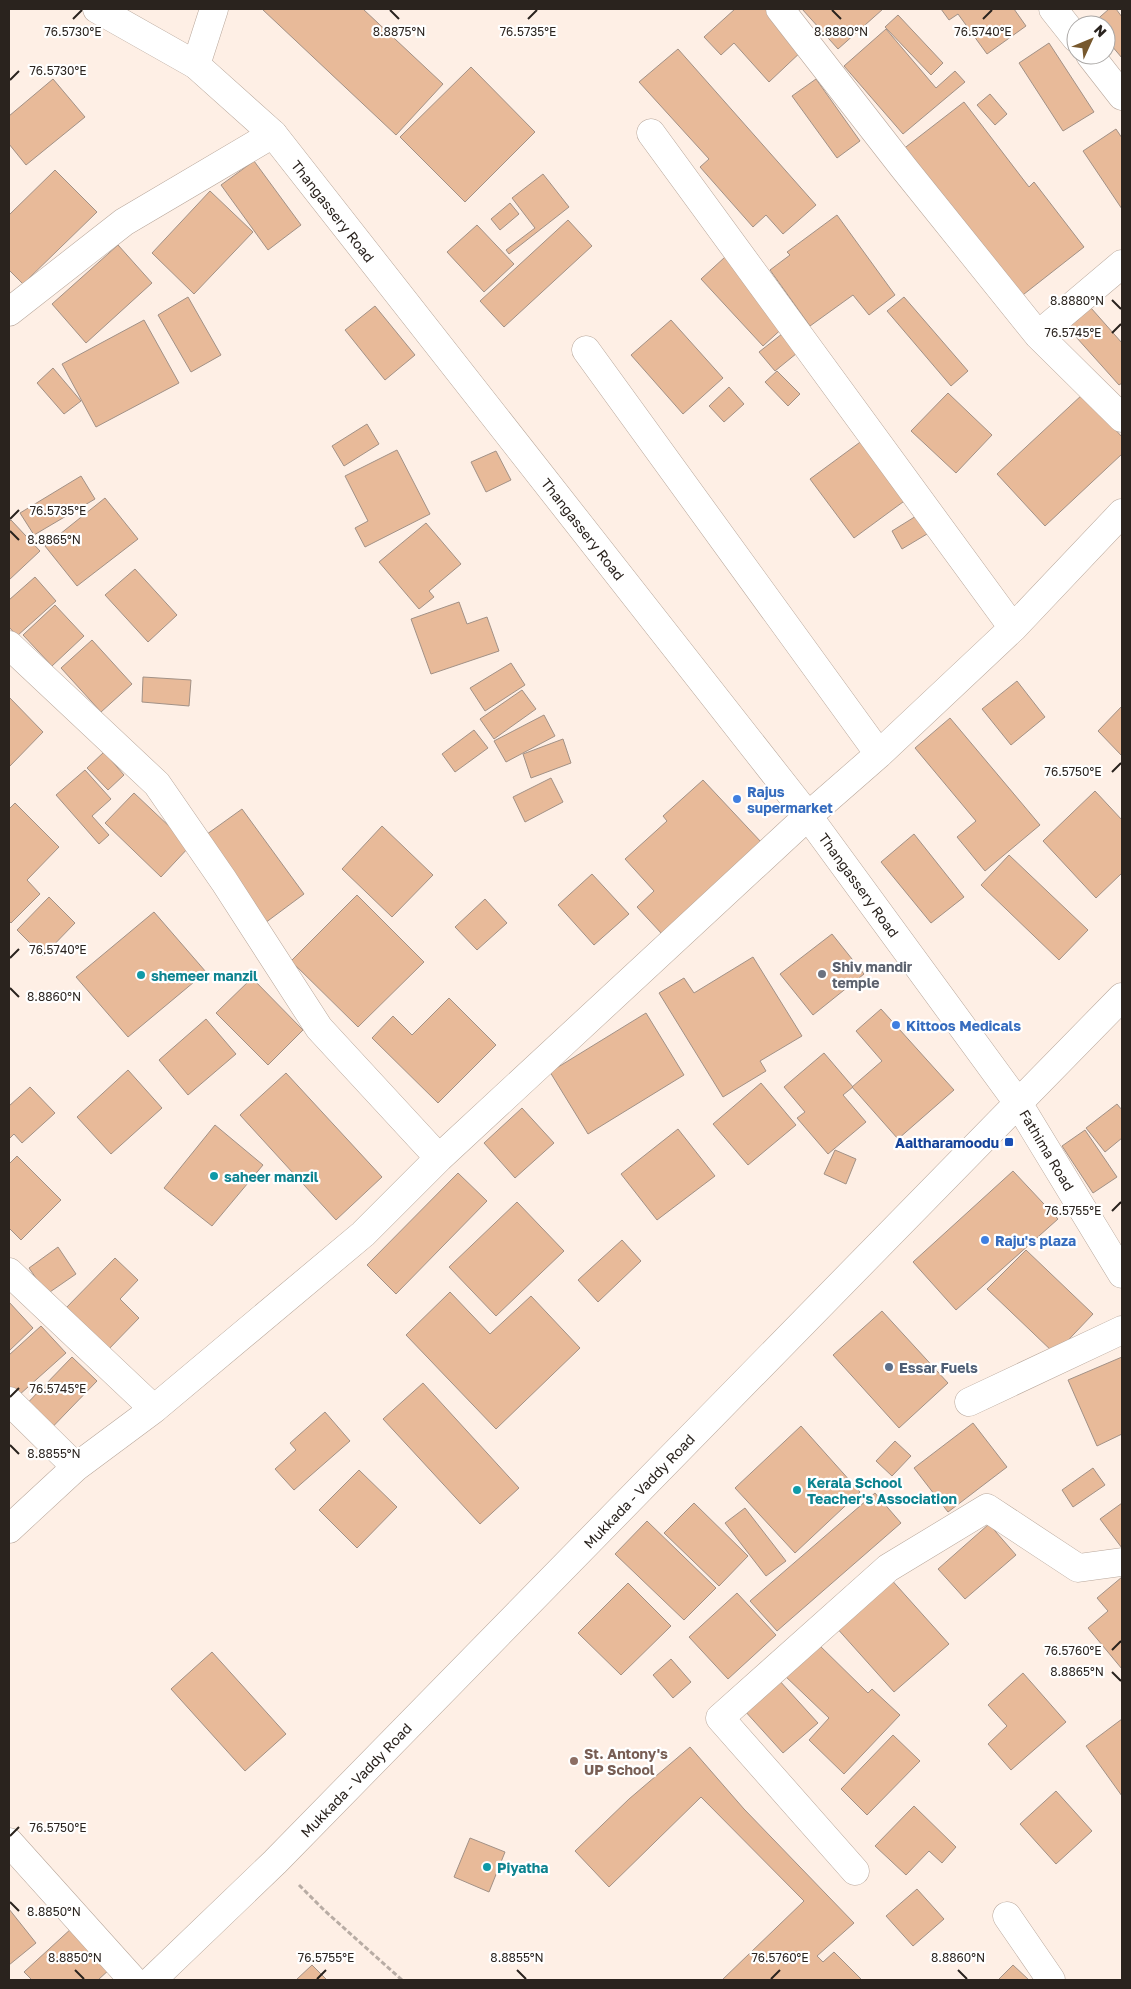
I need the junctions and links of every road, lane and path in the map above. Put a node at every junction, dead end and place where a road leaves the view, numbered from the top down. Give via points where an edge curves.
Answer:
1 (97, 9) edge
2 (214, 9) edge
3 (780, 9) edge
4 (1053, 9) edge
5 (1066, 25) edge
6 (196, 65) junction
7 (1098, 65) edge
8 (1122, 96) edge
9 (651, 133) dead end
10 (273, 134) junction
11 (1122, 264) edge
12 (9, 312) edge
13 (1038, 335) junction
14 (586, 350) dead end
15 (1122, 418) edge
16 (1122, 513) edge
17 (1013, 628) junction
18 (9, 645) edge
19 (879, 754) junction
20 (808, 816) junction
21 (1122, 997) edge
22 (1018, 1104) junction
23 (439, 1158) junction
24 (9, 1272) edge
25 (1122, 1274) edge
26 (1122, 1330) edge
27 (9, 1401) edge
28 (969, 1402) dead end
29 (154, 1409) junction
30 (76, 1467) junction
31 (9, 1529) edge
32 (1122, 1562) edge
33 (9, 1842) edge
34 (276, 1862) junction
35 (855, 1871) dead end
36 (1007, 1916) dead end
37 (133, 1980) edge
38 (152, 1980) edge
39 (402, 1980) edge
40 (1051, 1980) edge

1 - 6 street, Thangassery Road
2 - 6 street
3 - 13 street
4 - 5 street
6 - 10 street, Thangassery Road
7 - 8 street
9 - 17 street
10 - 12 street via 124,222
10 - 20 street, Thangassery Road
11 - 13 street
13 - 15 street
14 - 19 street
16 - 17 street
17 - 19 street
18 - 23 street via 157,784 319,1028
19 - 20 street
20 - 22 street, Thangassery Road
20 - 23 street
21 - 22 street, Mukkada - Vaddy Road
22 - 25 street, Fathima Road
22 - 34 street, Mukkada - Vaddy Road
23 - 29 street via 363,1234
24 - 29 street
26 - 28 street
27 - 30 street
29 - 30 street
30 - 31 street
32 - 35 street via 1078,1568 987,1508 888,1568 720,1718
33 - 37 street
34 - 38 street, Mukkada - Vaddy Road
34 - 39 path
36 - 40 street

